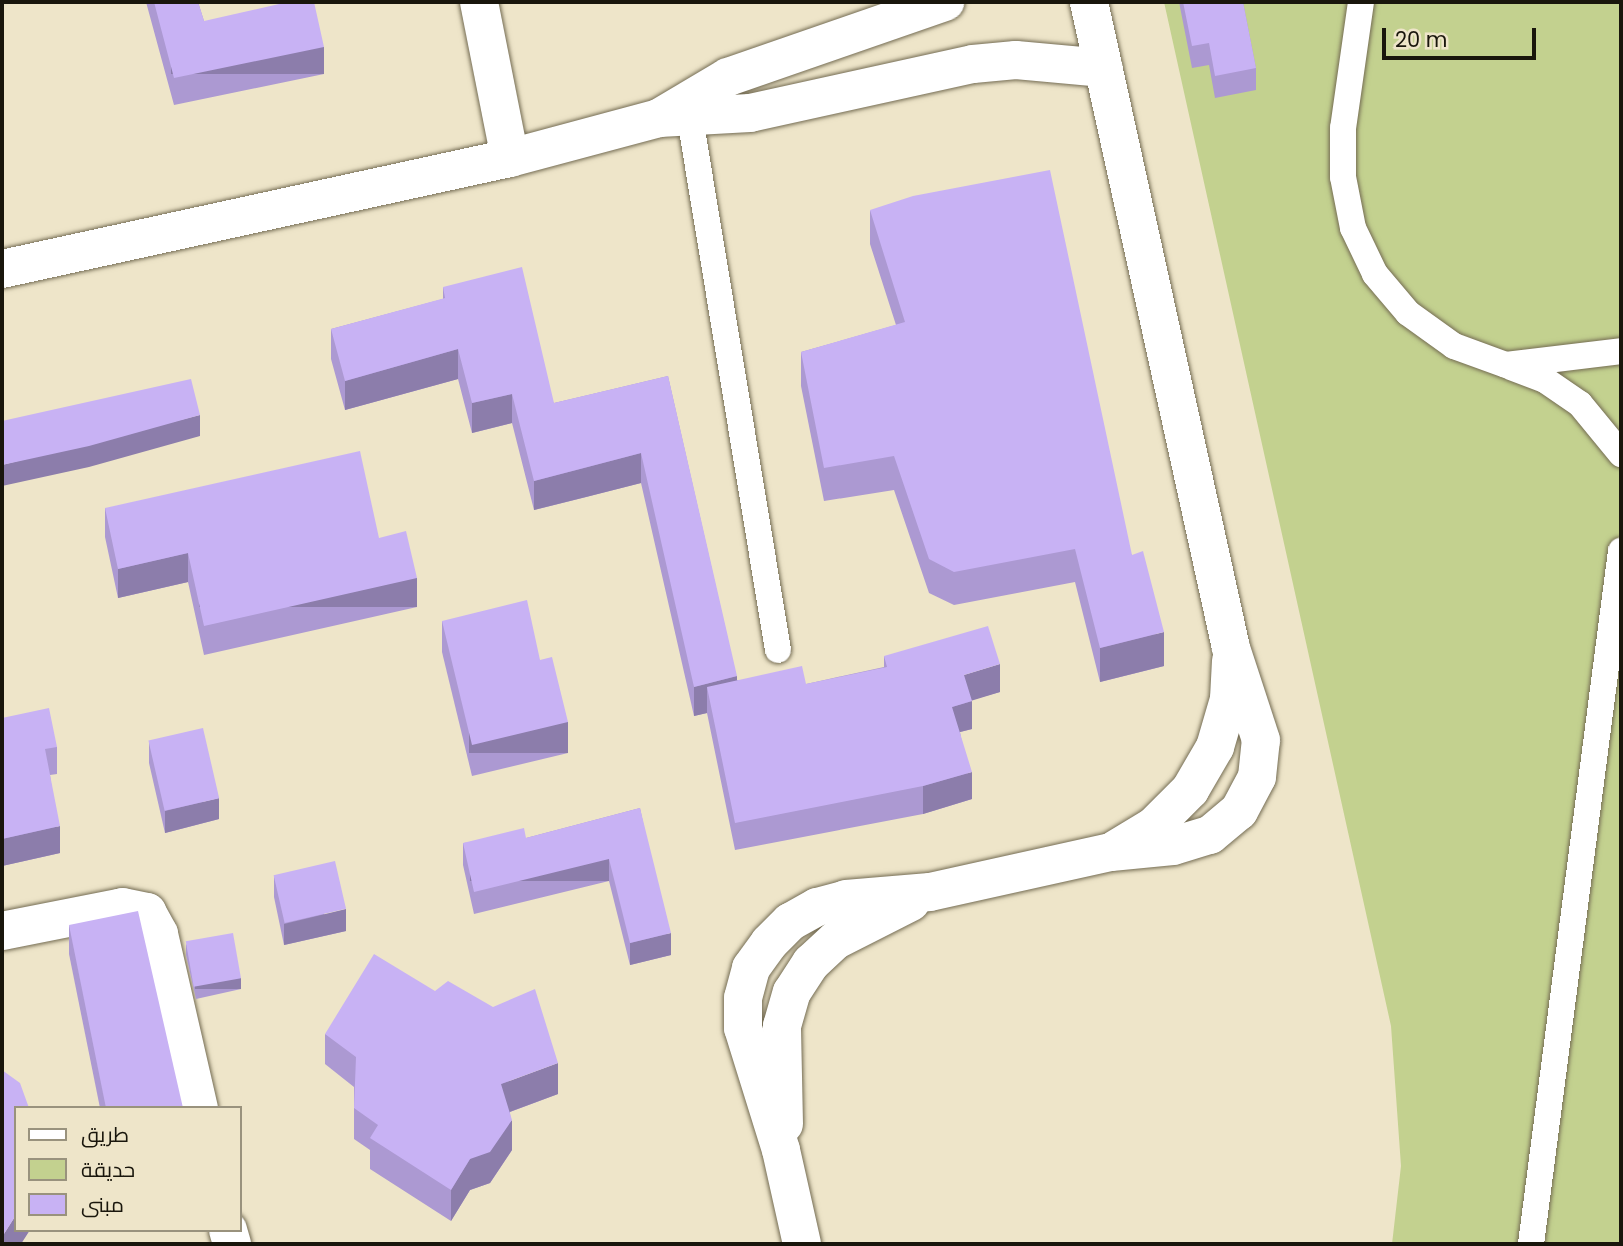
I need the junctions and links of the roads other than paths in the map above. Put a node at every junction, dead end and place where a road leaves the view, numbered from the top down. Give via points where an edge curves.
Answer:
1 (479, 2) edge
2 (945, 2) edge
3 (1089, 2) edge
4 (1361, 2) edge
5 (1104, 68) junction
6 (675, 118) junction
7 (510, 158) junction
8 (2, 269) edge
9 (1621, 351) edge
10 (1506, 365) junction
11 (1621, 454) edge
12 (1621, 551) edge
13 (1231, 648) junction
14 (778, 650) dead end
15 (1111, 852) junction
16 (2, 931) edge
17 (200, 1106) edge
18 (802, 1244) edge
19 (1531, 1244) edge

1 - 7 street
2 - 6 street via 728,77
3 - 5 street
4 - 10 lane via 1343,128 1343,177 1353,228 1375,274 1408,313 1454,346
5 - 6 street via 1016,60 973,64 750,113
5 - 13 street
6 - 7 street
6 - 14 lane
7 - 8 street
9 - 10 lane
10 - 11 lane via 1545,380 1580,404
12 - 19 lane
13 - 15 street via 1229,699 1209,758 1189,790 1154,826
13 - 15 street via 1261,740 1257,777 1239,811 1210,835 1173,846
15 - 18 street via 930,892 836,940 811,963 792,992 782,1026 781,1150
16 - 17 street via 123,906 147,912 159,934

